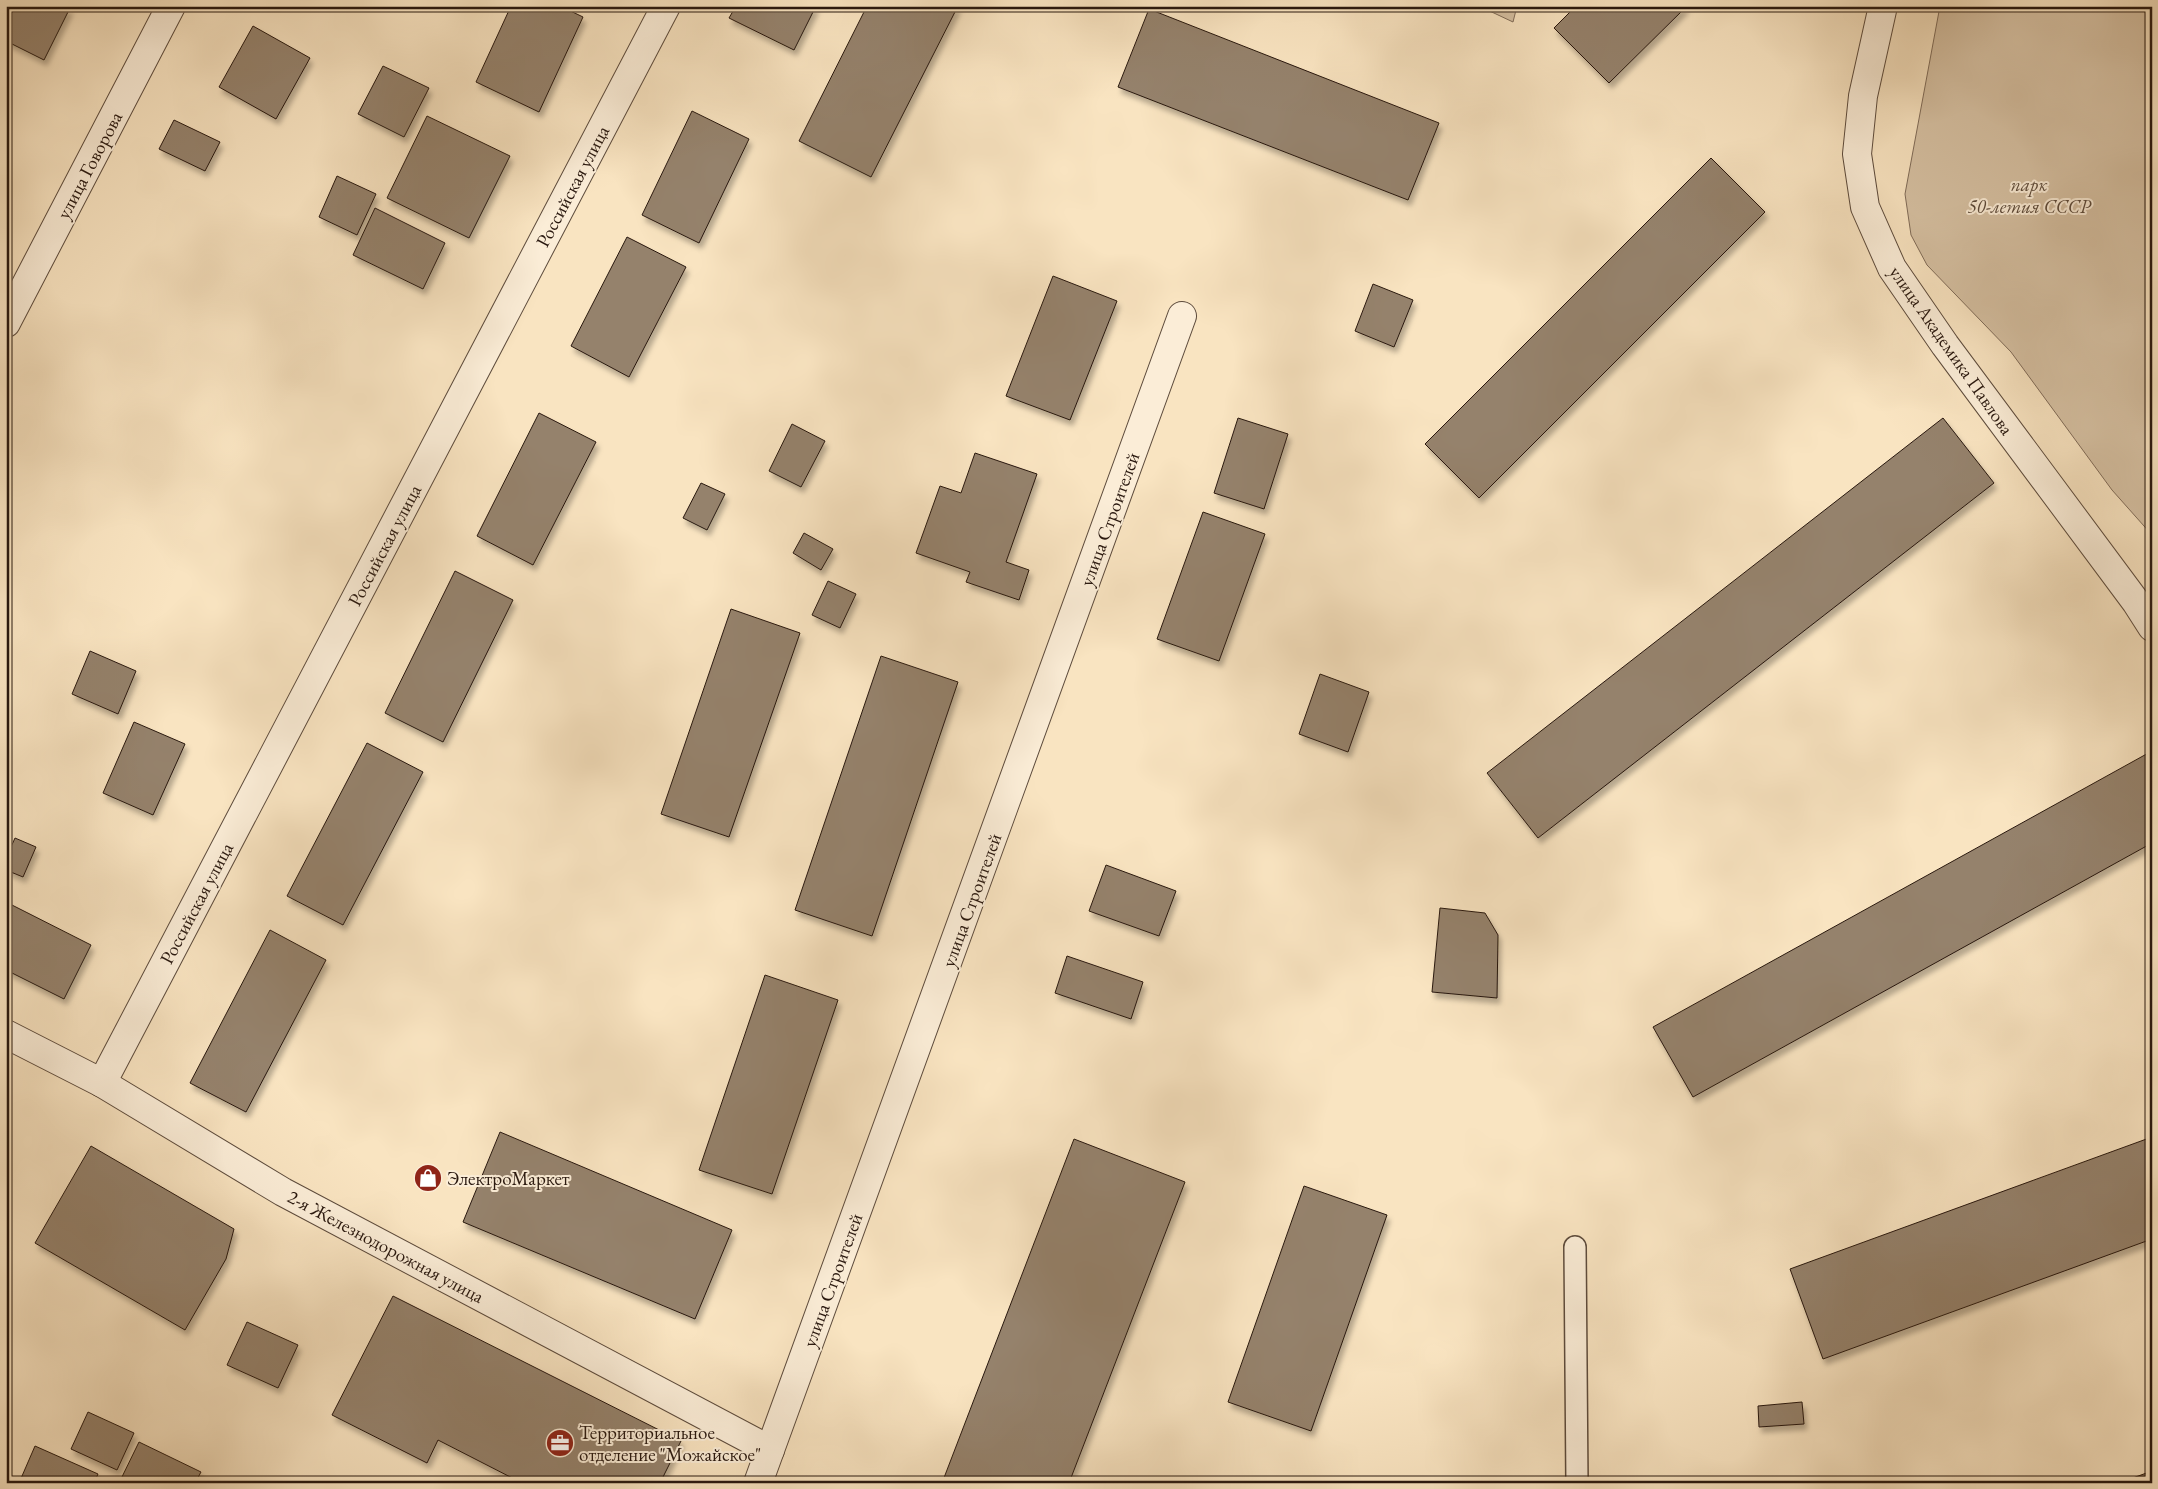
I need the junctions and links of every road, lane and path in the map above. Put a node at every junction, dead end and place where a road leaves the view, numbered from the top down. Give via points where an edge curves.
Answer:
1 (172, 6) edge
2 (666, 6) edge
3 (1883, 6) edge
4 (1182, 316) dead end
5 (6, 323) edge
6 (2152, 627) edge
7 (6, 1034) edge
8 (102, 1083) junction
9 (1575, 1247) dead end
10 (770, 1450) junction
11 (758, 1483) edge
12 (1577, 1483) edge

1 - 5 street, улица Говорова
2 - 8 street, Российская улица
3 - 6 street, улица Академика Павлова via 1863,96 1857,154 1865,207 1892,268
4 - 10 street, улица Строителей
7 - 8 street, 2-я Железнодорожная улица
8 - 10 street, 2-я Железнодорожная улица via 283,1192
9 - 12 lane
10 - 11 street, улица Строителей

